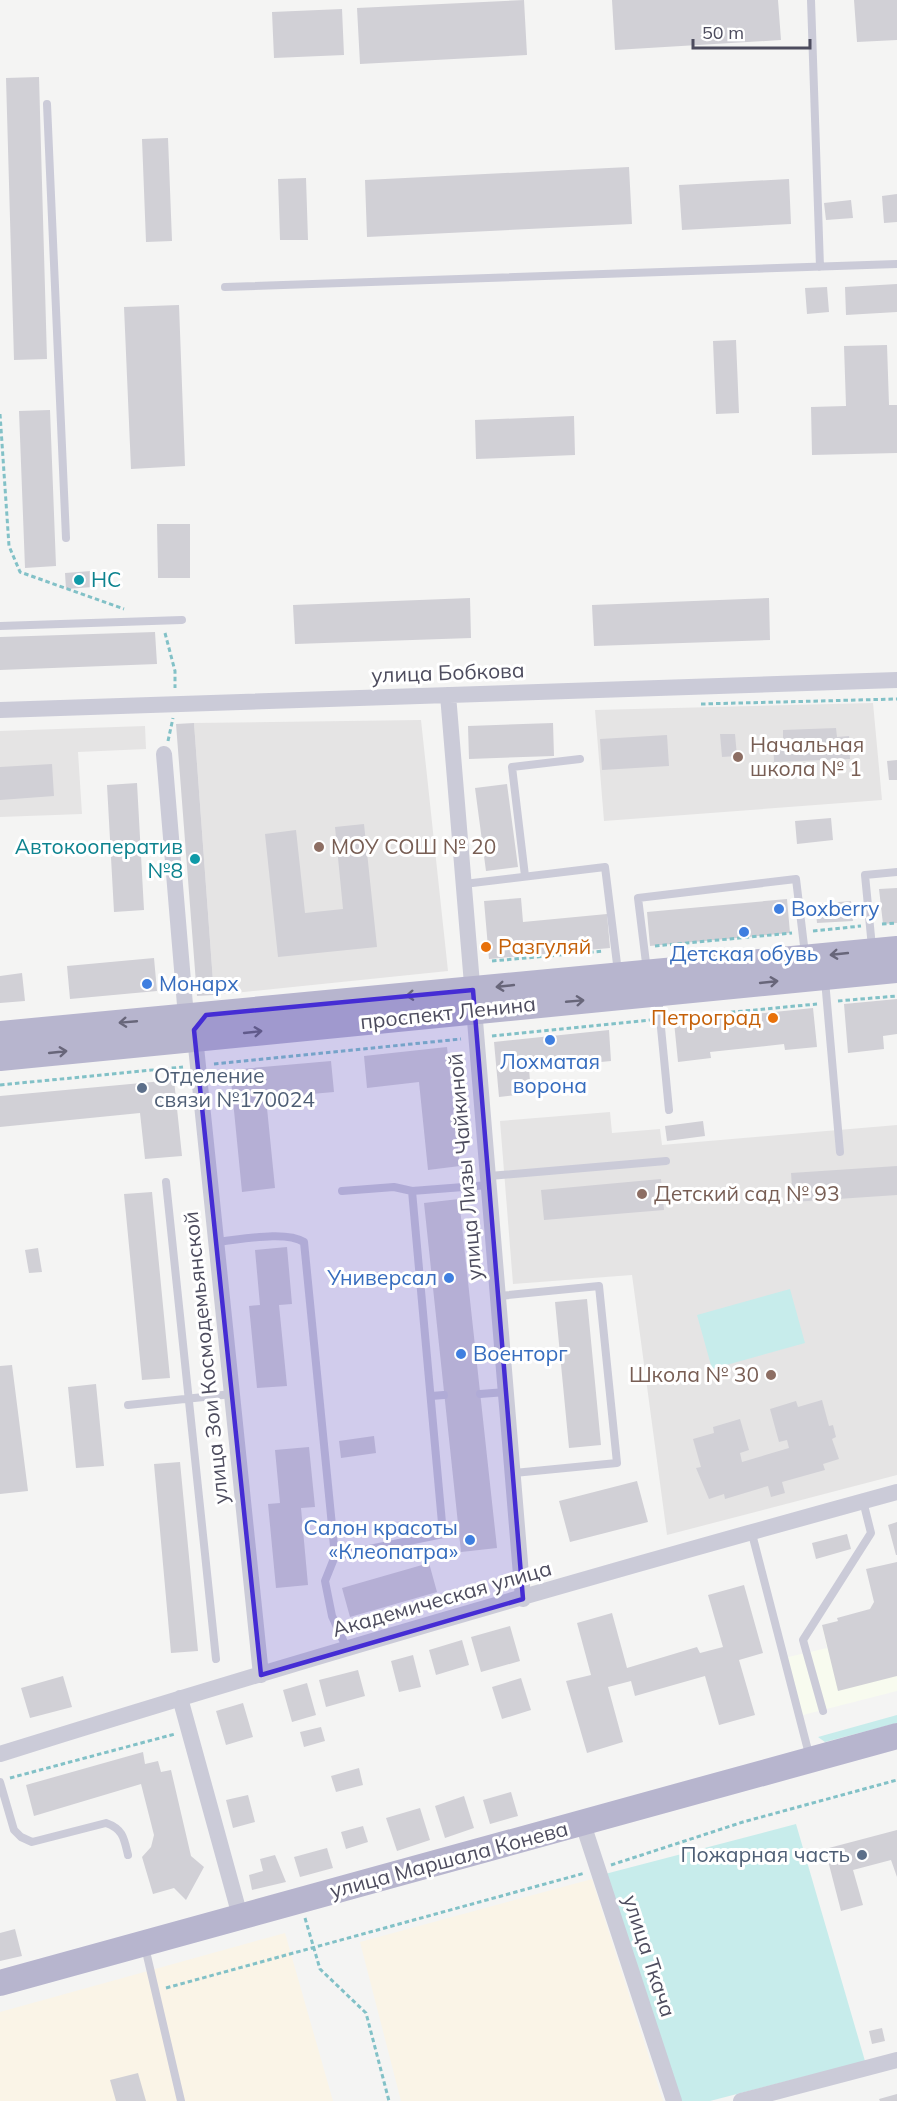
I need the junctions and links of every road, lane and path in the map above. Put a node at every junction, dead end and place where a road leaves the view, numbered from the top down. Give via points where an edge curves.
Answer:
1 (811, 0) edge
2 (47, 104) dead end
3 (897, 264) edge
4 (820, 267) junction
5 (225, 287) dead end
6 (0, 414) edge
7 (66, 538) dead end
8 (182, 620) dead end
9 (151, 621) junction
10 (0, 626) edge
11 (897, 680) edge
12 (448, 695) junction
13 (0, 710) edge
14 (164, 754) dead end
15 (580, 759) dead end
16 (897, 872) edge
17 (525, 876) junction
18 (464, 884) junction
19 (897, 923) edge
20 (870, 925) junction
21 (802, 932) junction
22 (644, 947) junction
23 (615, 950) junction
24 (885, 950) edge
25 (806, 957) junction
26 (492, 961) dead end
27 (897, 970) edge
28 (619, 975) junction
29 (825, 977) junction
30 (652, 983) junction
31 (897, 996) edge
32 (474, 1000) junction
33 (827, 1003) junction
34 (660, 1019) junction
35 (196, 1023) junction
36 (0, 1034) edge
37 (484, 1037) dead end
38 (464, 1039) dead end
39 (0, 1058) edge
40 (198, 1065) junction
41 (0, 1085) edge
42 (669, 1110) dead end
43 (840, 1152) dead end
44 (666, 1161) dead end
45 (489, 1180) junction
46 (166, 1182) dead end
47 (342, 1191) dead end
48 (412, 1191) junction
49 (216, 1242) junction
50 (499, 1296) junction
51 (507, 1392) junction
52 (232, 1394) junction
53 (480, 1394) dead end
54 (444, 1395) dead end
55 (431, 1396) junction
56 (189, 1399) junction
57 (128, 1405) dead end
58 (514, 1473) junction
59 (897, 1492) edge
60 (863, 1501) junction
61 (751, 1530) junction
62 (335, 1556) junction
63 (523, 1599) junction
64 (348, 1650) junction
65 (216, 1659) dead end
66 (261, 1675) junction
67 (180, 1698) junction
68 (823, 1711) dead end
69 (189, 1730) junction
70 (897, 1736) edge
71 (0, 1754) edge
72 (810, 1759) junction
73 (897, 1780) edge
74 (0, 1781) edge
75 (583, 1824) junction
76 (128, 1855) dead end
77 (596, 1870) junction
78 (299, 1899) junction
79 (240, 1916) junction
80 (144, 1942) junction
81 (315, 1949) junction
82 (0, 1983) edge
83 (154, 1991) junction
84 (897, 2061) edge
85 (181, 2101) edge
86 (389, 2101) edge
87 (674, 2101) edge
88 (741, 2101) edge

1 - 4 lane
2 - 7 lane
3 - 4 lane
4 - 5 lane
6 - 9 path via 9,546 20,572
8 - 9 lane
9 - 10 lane
11 - 12 street, улица Бобкова
12 - 13 street, улица Бобкова
12 - 18 street, улица Лизы Чайкиной
14 - 35 street, улица Зои Космодемьянской
15 - 17 lane via 512,766
16 - 20 lane via 865,875
17 - 18 lane
17 - 23 lane via 605,867
18 - 32 street, улица Лизы Чайкиной
19 - 20 path
20 - 21 path
20 - 24 lane
21 - 22 path
21 - 22 lane via 796,879 638,898
21 - 25 lane
22 - 30 lane
23 - 26 path
23 - 28 lane
24 -> 25 main road, проспект Ленина
25 - 30 main road, проспект Ленина
27 - 29 main road, проспект Ленина
28 - 30 main road, проспект Ленина
28 -> 32 main road, проспект Ленина
30 -> 29 main road, проспект Ленина
29 - 33 lane
32 -> 30 main road, проспект Ленина
30 - 34 lane
31 - 33 path
32 - 35 main road, проспект Ленина
32 - 45 street, улица Лизы Чайкиной
33 - 34 path
33 - 43 lane
34 - 37 path
34 - 42 lane
35 -> 36 main road, проспект Ленина
39 -> 35 main road, проспект Ленина
35 - 40 street, улица Зои Космодемьянской
38 - 40 path
40 - 41 path
40 - 49 street, улица Зои Космодемьянской
44 - 45 lane
45 - 48 lane
45 - 50 street, улица Лизы Чайкиной
46 - 56 lane
47 - 48 lane via 394,1187
48 - 55 lane
49 - 52 street, улица Зои Космодемьянской
49 - 62 lane via 281,1236 304,1242
50 - 51 street, улица Лизы Чайкиной
50 - 58 lane via 599,1286 617,1463
51 - 53 lane
51 - 58 street, улица Лизы Чайкиной
52 - 56 lane
52 - 66 street, улица Зои Космодемьянской
54 - 55 lane
55 - 62 lane via 443,1534
56 - 57 lane
56 - 65 lane
58 - 63 street, улица Лизы Чайкиной
59 - 60 street, Академическая улица
60 - 61 street, Академическая улица
60 - 68 lane via 871,1533 803,1640
61 - 63 street, Академическая улица
61 - 72 lane
62 - 64 lane via 325,1581 332,1617
63 - 64 street, Академическая улица
64 - 66 street, Академическая улица
66 - 67 street, Академическая улица
67 - 69 street
67 - 71 street, Академическая улица
69 - 74 path
69 - 79 street
70 - 72 main road, улица Маршала Конева
72 - 75 main road, улица Маршала Конева
73 - 77 path via 743,1822
74 - 76 lane via 14,1830 21,1837 32,1842 106,1823 123,1833
75 - 77 street, улица Ткача
75 - 78 main road, улица Маршала Конева
77 - 81 path
77 - 87 street, улица Ткача
78 - 79 main road, улица Маршала Конева
78 - 81 path
79 - 80 main road, улица Маршала Конева
80 - 82 main road, улица Маршала Конева
80 - 83 lane
81 - 83 path
81 - 86 path via 320,1969 366,2013
83 - 85 lane
84 - 88 street

